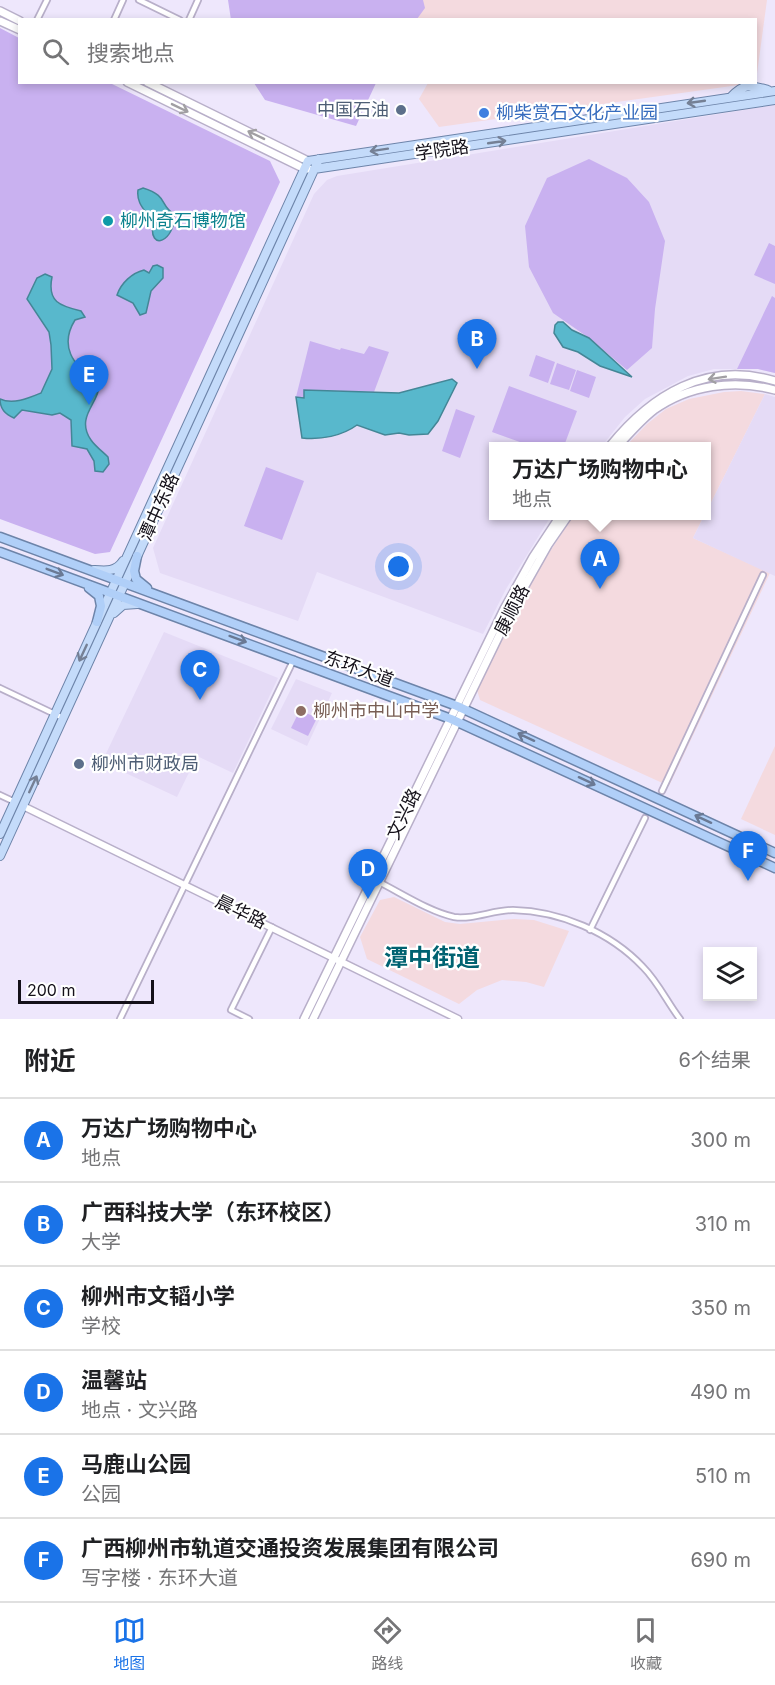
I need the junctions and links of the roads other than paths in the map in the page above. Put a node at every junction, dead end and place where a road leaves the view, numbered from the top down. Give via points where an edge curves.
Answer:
1 (47, 0) edge
2 (123, 0) edge
3 (139, 0) edge
4 (198, 0) edge
5 (0, 11) edge
6 (38, 18) edge
7 (115, 18) edge
8 (176, 18) edge
9 (190, 18) edge
10 (18, 20) edge
11 (0, 21) edge
12 (18, 29) edge
13 (131, 84) edge
14 (158, 85) edge
15 (773, 91) edge
16 (775, 100) edge
17 (319, 159) junction
18 (308, 161) junction
19 (305, 169) junction
20 (314, 169) junction
21 (775, 381) edge
22 (775, 390) edge
23 (614, 442) edge
24 (623, 442) edge
25 (558, 520) edge
26 (565, 520) edge
27 (0, 537) edge
28 (0, 552) edge
29 (133, 554) junction
30 (87, 569) junction
31 (763, 575) dead end
32 (79, 581) junction
33 (121, 581) junction
34 (110, 593) junction
35 (158, 595) junction
36 (120, 597) junction
37 (145, 605) junction
38 (97, 622) junction
39 (107, 625) junction
40 (294, 659) junction
41 (0, 688) edge
42 (460, 707) junction
43 (55, 714) junction
44 (63, 718) junction
45 (454, 720) junction
46 (662, 791) dead end
47 (0, 795) edge
48 (15, 802) junction
49 (23, 806) junction
50 (645, 818) dead end
51 (0, 834) edge
52 (775, 853) edge
53 (0, 856) edge
54 (775, 868) edge
55 (379, 882) junction
56 (185, 885) junction
57 (272, 927) junction
58 (590, 930) junction
59 (338, 959) junction
60 (454, 1018) edge
61 (120, 1019) edge
62 (249, 1019) edge
63 (304, 1019) edge
64 (313, 1019) edge
65 (680, 1019) edge

1 - 6 street
2 - 7 street
3 - 8 street
4 - 9 street
5 - 10 main road
11 - 12 main road
13 -> 19 main road, 学院路
18 -> 14 main road
15 -> 17 main road, 学院路
20 -> 16 main road, 学院路
17 - 18 main road, 学院路
17 - 20 main road, 潭中东路
18 - 19 main road, 潭中东路
19 - 20 main road, 学院路
19 - 29 main road, 潭中东路
20 - 29 main road, 潭中东路
21 -> 23 main road via 733,375 676,388 633,419
22 - 24 main road via 732,384 690,391 654,411
25 - 42 main road, 康顺路 via 520,580
26 - 42 main road, 康顺路 via 535,567
27 - 30 highway, 东环大道
28 -> 32 highway, 东环大道
29 - 30 main road via 114,570
29 - 33 main road, 潭中东路
29 - 35 highway via 136,579
30 - 33 highway, 东环大道
31 - 46 street
32 - 34 highway, 东环大道
32 - 38 highway via 99,596
33 - 34 main road, 潭中东路
33 - 35 highway, 东环大道
33 - 36 main road, 潭中东路
34 - 36 highway, 东环大道
34 - 38 main road, 潭中东路
35 - 42 highway, 东环大道
36 - 37 highway, 东环大道
36 - 39 main road, 潭中东路
37 - 39 main road via 123,605
37 -> 40 highway, 东环大道
38 -> 43 main road, 潭中东路
39 - 44 main road, 潭中东路
40 - 45 highway, 东环大道
40 - 56 street
41 - 43 street
42 - 45 main road, 文兴路
52 -> 42 highway, 东环大道
43 - 44 street
43 - 48 main road, 潭中东路
49 -> 44 main road, 潭中东路
45 -> 54 highway, 东环大道
45 - 55 main road, 文兴路
45 - 59 main road, 文兴路
47 - 48 street
48 - 49 street
48 - 51 main road, 潭中东路
49 - 53 main road, 潭中东路
49 - 56 street, 晨华路
50 - 58 street
55 - 58 street via 455,917 531,911 549,913
55 - 59 main road, 文兴路
56 - 57 street, 晨华路
56 - 61 street
57 - 59 street, 晨华路
57 - 62 street via 231,1010
58 - 65 street via 628,952 645,968
59 - 60 street, 晨华路
59 - 63 main road, 文兴路
59 - 64 main road, 文兴路

